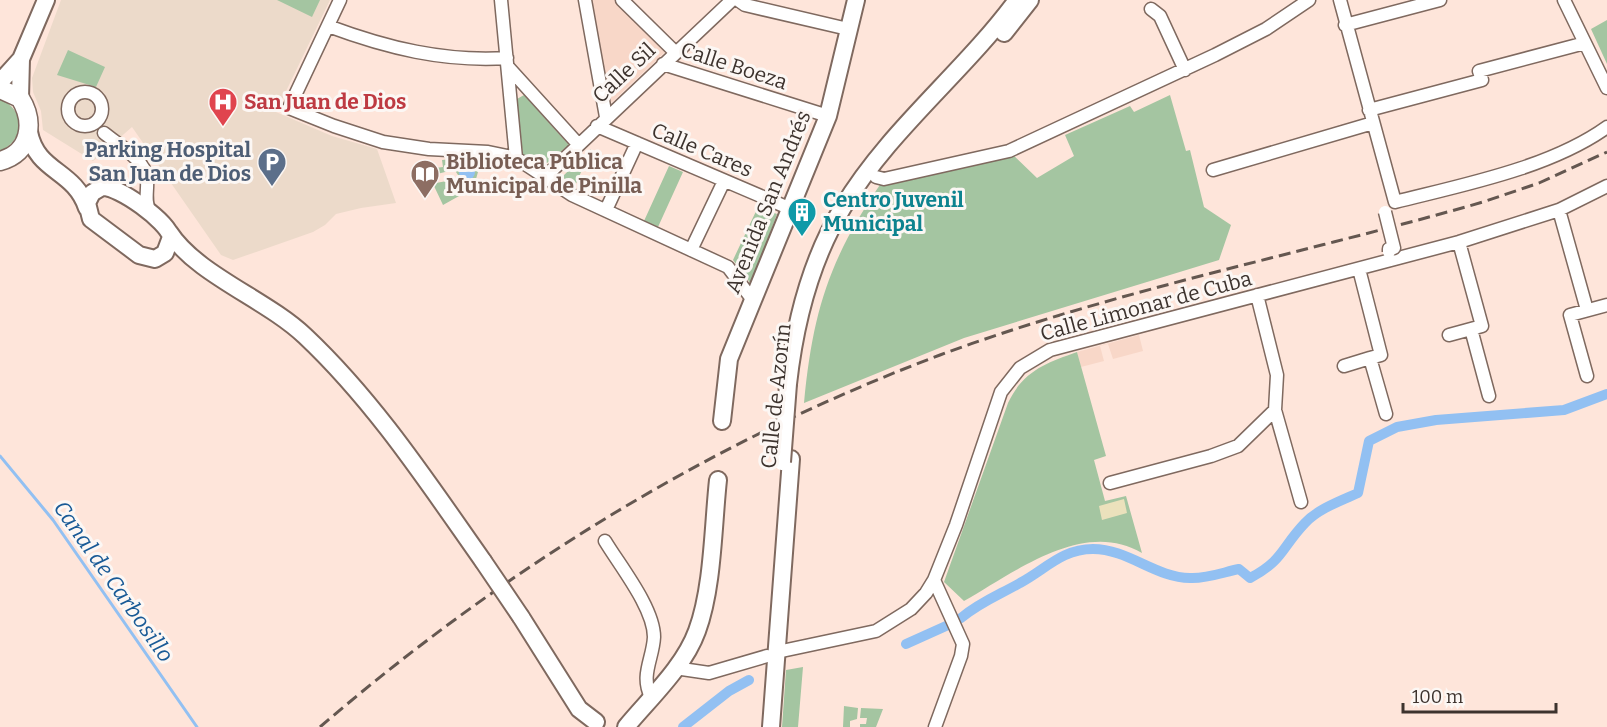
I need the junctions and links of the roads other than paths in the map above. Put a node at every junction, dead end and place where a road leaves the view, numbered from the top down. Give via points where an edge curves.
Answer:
1 (46, 0) edge
2 (340, 0) edge
3 (501, 0) edge
4 (585, 0) edge
5 (622, 0) edge
6 (732, 0) edge
7 (738, 0) edge
8 (856, 0) edge
9 (1017, 0) edge
10 (1030, 0) edge
11 (1309, 0) edge
12 (1340, 0) edge
13 (1440, 0) edge
14 (1564, 0) edge
15 (1151, 9) dead end
16 (1345, 25) junction
17 (328, 26) junction
18 (848, 29) junction
19 (1586, 43) junction
20 (675, 52) junction
21 (21, 59) junction
22 (508, 63) junction
23 (663, 64) junction
24 (1185, 70) junction
25 (0, 82) edge
26 (1607, 88) edge
27 (0, 89) edge
28 (20, 98) junction
29 (1369, 110) junction
30 (828, 116) junction
31 (602, 121) junction
32 (94, 123) dead end
33 (1372, 123) junction
34 (1607, 127) edge
35 (29, 132) junction
36 (637, 143) junction
37 (578, 144) junction
38 (40, 158) junction
39 (516, 158) junction
40 (4, 160) edge
41 (1213, 170) dead end
42 (545, 177) junction
43 (876, 177) junction
44 (147, 181) junction
45 (724, 181) junction
46 (73, 182) junction
47 (1607, 186) edge
48 (102, 187) junction
49 (124, 195) junction
50 (87, 208) junction
51 (791, 209) junction
52 (606, 210) junction
53 (1559, 210) junction
54 (1385, 212) dead end
55 (150, 214) junction
56 (169, 232) junction
57 (1459, 242) junction
58 (691, 250) junction
59 (1389, 252) dead end
60 (161, 257) junction
61 (192, 258) junction
62 (1359, 269) junction
63 (1257, 295) junction
64 (752, 299) junction
65 (1607, 305) edge
66 (1587, 310) junction
67 (1471, 329) junction
68 (1449, 335) dead end
69 (1370, 358) junction
70 (1344, 366) dead end
71 (1587, 376) dead end
72 (792, 383) junction
73 (1489, 396) dead end
74 (1275, 410) junction
75 (1386, 414) dead end
76 (722, 421) dead end
77 (718, 480) dead end
78 (1110, 483) dead end
79 (1302, 502) dead end
80 (605, 541) dead end
81 (934, 580) junction
82 (772, 654) junction
83 (675, 668) junction
84 (651, 697) junction
85 (606, 726) edge
86 (762, 727) edge
87 (771, 727) edge
88 (935, 727) edge

1 - 21 main road
2 - 17 street
3 - 22 street
4 - 31 street
5 - 20 street, Calle Boeza
6 - 20 street, Calle Sil
7 - 18 street via 745,5
8 - 18 main road, Avenida San Andrés
9 - 72 main road, Calle de Azorín via 889,146 843,207 811,274 801,307
10 - 43 main road, Calle de Azorín via 976,67
11 - 24 street via 1266,28
12 - 16 street
13 - 16 street
14 - 19 street
15 - 24 street via 1160,16
16 - 29 street
17 - 22 street via 390,48
17 - 39 street via 289,108 382,142
18 - 30 main road, Avenida San Andrés
19 - 26 street
19 - 29 street via 1479,70 1482,80
20 - 23 street, Calle Sil
21 - 25 main road
21 - 28 main road
22 - 37 street
22 - 39 street
23 - 30 street, Calle Boeza
23 - 31 street, Calle Sil
24 - 43 street via 1009,151 884,179
27 - 28 main road
28 - 35 main road via 30,120
29 - 33 street
30 - 51 main road, Avenida San Andrés
31 - 36 street, Calle Cares
31 - 37 street, Calle Sil
32 - 44 street via 141,165
33 - 34 street via 1395,202 1503,174 1559,152
33 - 41 street
35 - 38 main road
35 - 40 main road via 18,152
36 - 45 street, Calle Cares
36 - 52 street
37 - 42 street, Calle Sil
38 - 40 main road
38 - 46 main road
39 - 42 street
42 - 52 street
43 - 72 main road, Calle de Azorín via 832,248 817,284
44 - 49 street via 138,193
44 - 55 street
45 - 51 street, Calle Cares
45 - 58 street
46 - 48 main road
46 - 50 main road
47 - 53 street, Calle Limonar de Cuba
48 - 49 main road
48 - 50 main road via 89,197
49 - 55 main road
50 - 60 main road via 95,223 139,255
51 - 64 main road, Avenida San Andrés
52 - 58 street
53 - 57 street, Calle Limonar de Cuba
53 - 66 street
54 - 59 street, bridge via 1394,248
55 - 56 main road
56 - 60 main road via 169,249
56 - 61 main road via 179,248
57 - 62 street, Calle Limonar de Cuba
57 - 67 street via 1482,326
58 - 64 street via 728,267
60 - 61 main road
61 - 85 main road, bridge via 265,305 340,370 380,417 483,561 579,709
62 - 63 street, Calle Limonar de Cuba
62 - 69 street via 1382,355
63 - 74 street via 1277,375
63 - 81 street, Calle Limonar de Cuba via 1050,350 1020,368 1001,392
64 - 76 main road, Avenida San Andrés via 729,359
65 - 66 street
66 - 71 street via 1570,315
67 - 68 street
67 - 73 street
69 - 70 street
69 - 75 street
72 - 82 main road, Calle de Azorín, bridge
74 - 78 street via 1238,446
74 - 79 street
77 - 83 main road via 709,573 697,631
80 - 84 street via 649,613 654,638 646,669
81 - 82 street, Calle Limonar de Cuba via 911,609 876,631
81 - 88 street via 963,644
82 - 83 street, Calle Limonar de Cuba via 709,673
82 - 86 main road, Calle de Azorín
82 - 87 main road, Calle de Azorín
83 - 84 main road
84 - 85 main road

